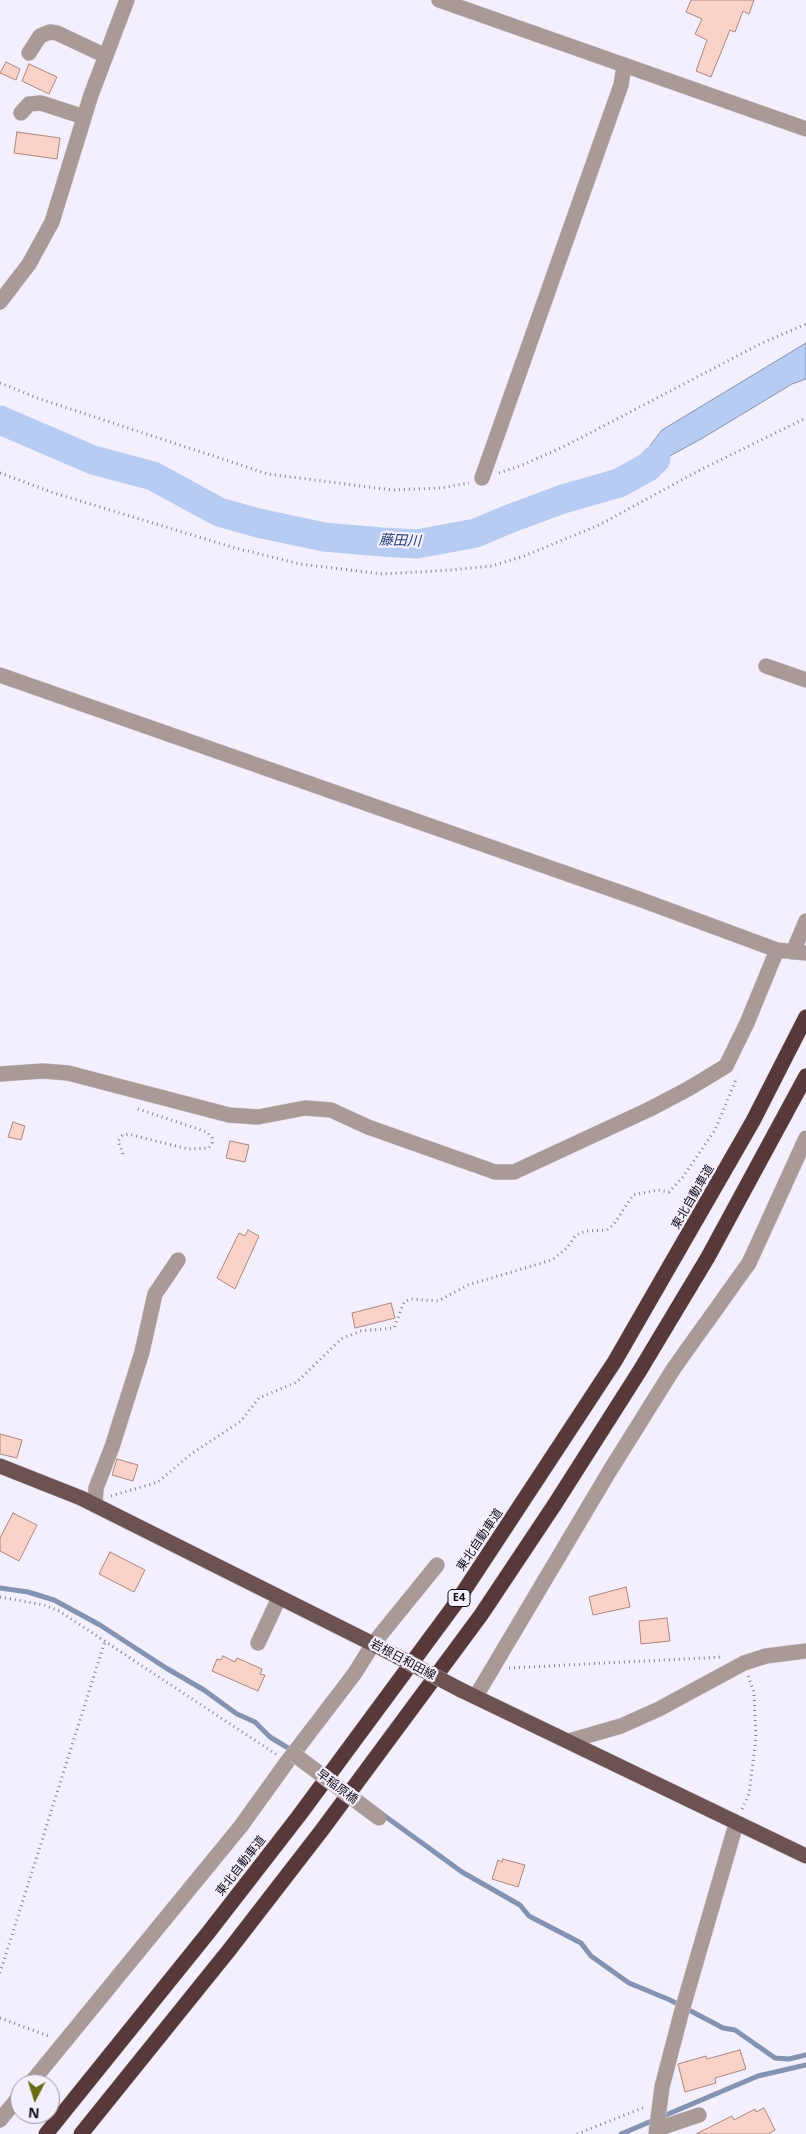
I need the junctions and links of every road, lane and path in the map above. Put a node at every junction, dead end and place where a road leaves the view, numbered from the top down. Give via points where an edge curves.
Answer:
1 (127, 0) edge
2 (439, 0) edge
3 (29, 53) dead end
4 (106, 56) junction
5 (624, 66) junction
6 (21, 113) dead end
7 (84, 117) junction
8 (806, 129) edge
9 (0, 302) edge
10 (806, 324) edge
11 (0, 382) edge
12 (806, 418) edge
13 (0, 473) edge
14 (482, 478) junction
15 (766, 666) dead end
16 (0, 675) edge
17 (806, 680) edge
18 (806, 921) edge
19 (777, 950) junction
20 (800, 953) edge
21 (806, 1017) edge
22 (738, 1073) dead end
23 (0, 1074) edge
24 (806, 1076) edge
25 (128, 1106) dead end
26 (806, 1138) edge
27 (123, 1154) dead end
28 (178, 1260) dead end
29 (0, 1466) edge
30 (95, 1505) junction
31 (437, 1565) dead end
32 (0, 1597) edge
33 (279, 1598) junction
34 (105, 1640) junction
35 (258, 1643) dead end
36 (379, 1647) junction
37 (806, 1651) edge
38 (476, 1696) junction
39 (569, 1741) junction
40 (291, 1758) junction
41 (379, 1818) dead end
42 (736, 1824) junction
43 (806, 1856) edge
44 (0, 1973) edge
45 (0, 2018) edge
46 (66, 2043) junction
47 (39, 2074) edge
48 (660, 2101) junction
49 (10, 2108) edge
50 (700, 2115) dead end
51 (0, 2120) edge
52 (656, 2131) edge
53 (46, 2134) edge
54 (81, 2134) edge
55 (578, 2134) edge

1 - 4 street
2 - 5 street
3 - 4 street via 40,36 50,32
4 - 7 street
5 - 8 street
5 - 14 street via 621,85
6 - 7 street via 29,104 41,103
7 - 9 street via 52,222 25,270
10 - 14 path via 762,343 567,445 525,464
11 - 14 path via 40,399 268,474 392,490 441,488
12 - 13 path via 599,525 492,566 451,570 383,574 300,564 235,548 54,493
15 - 17 street
16 - 19 street via 630,895
18 - 20 street
19 - 20 street
19 - 23 street via 726,1066 688,1090 514,1172 495,1172 368,1127 331,1110 305,1108 243,1117 68,1073
21 - 53 highway, 東北自動車道 / E4 via 753,1121 615,1361 456,1603 298,1817
22 - 30 path via 715,1130 669,1192 658,1190 633,1195 607,1230 585,1231 575,1236 567,1248 552,1260 468,1285 438,1301 411,1299 404,1302 394,1328 361,1331 341,1339 297,1382 259,1398 241,1421 191,1454 158,1482 109,1497
24 - 54 highway, E4 via 708,1257 640,1372 481,1615 322,1830
25 - 27 path via 206,1132 212,1143 209,1148 188,1149 128,1134 118,1141
26 - 38 street via 748,1263 674,1368
28 - 30 street via 156,1294 142,1352 96,1488
29 - 30 main road, 岩根日和田線
30 - 33 main road, 岩根日和田線
31 - 36 street
32 - 34 path via 44,1604
33 - 35 street
33 - 36 main road, 岩根日和田線
34 - 40 path
34 - 44 path
36 - 38 main road, 岩根日和田線, bridge
36 - 40 street via 355,1673
37 - 39 street via 766,1656 744,1663 644,1716
38 - 39 main road, 岩根日和田線
39 - 42 main road, 岩根日和田線
40 - 41 street, 早稲原橋, bridge
40 - 46 street via 241,1826
42 - 43 main road, 岩根日和田線
42 - 48 street via 681,2014
45 - 46 path
46 - 47 street
48 - 52 street
48 - 55 path
49 - 51 street
50 - 52 street

